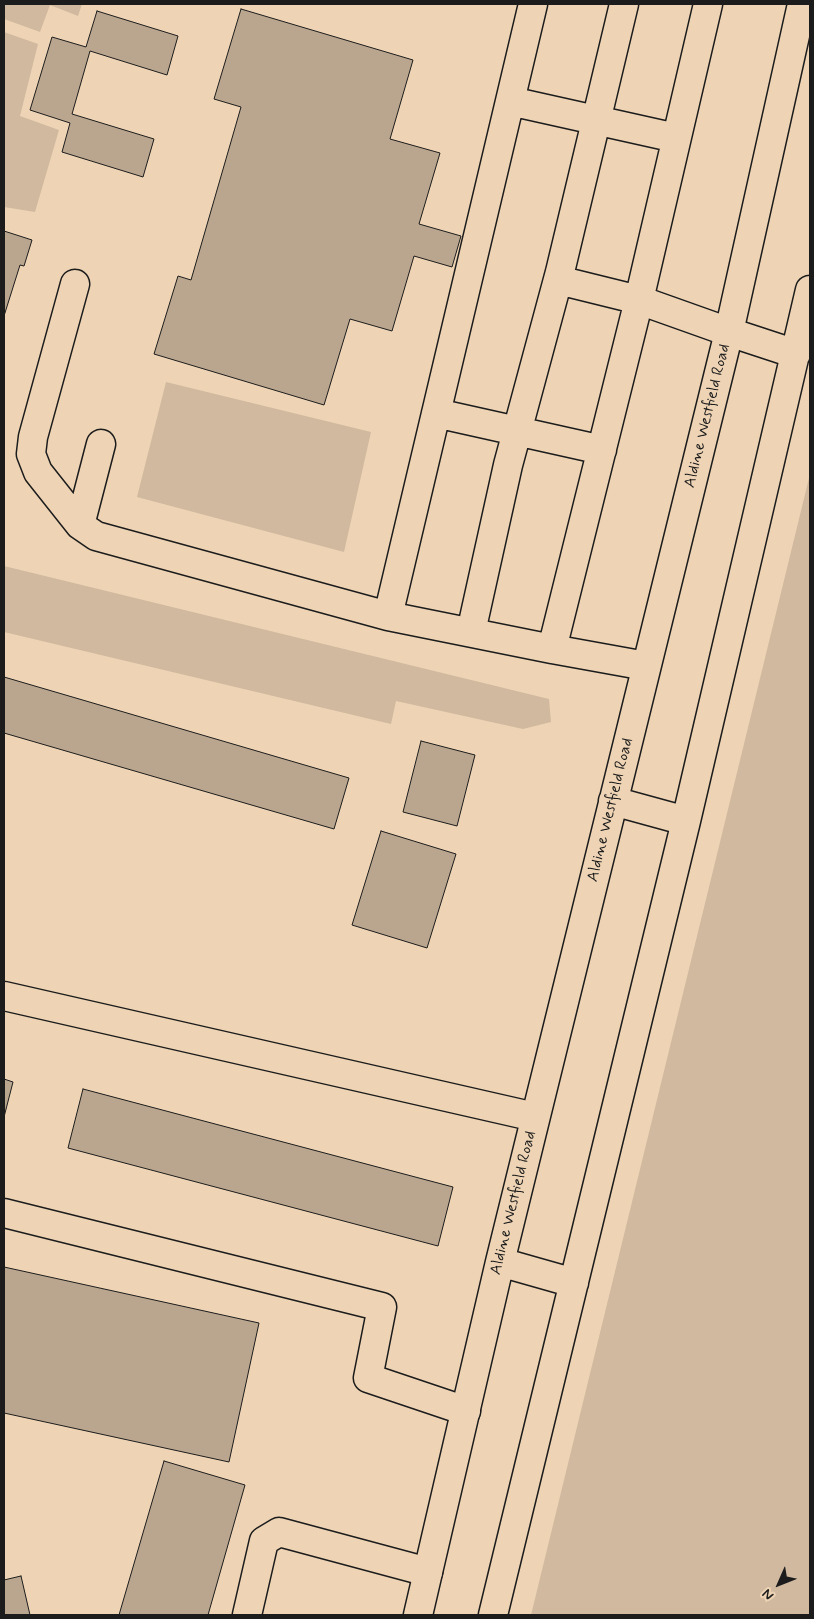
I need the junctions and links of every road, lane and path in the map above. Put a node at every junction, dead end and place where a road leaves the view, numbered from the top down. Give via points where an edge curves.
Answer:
1 (533, 4) edge
2 (624, 4) edge
3 (708, 4) edge
4 (802, 4) edge
5 (510, 101) junction
6 (597, 120) junction
7 (676, 138) junction
8 (558, 280) junction
9 (74, 284) dead end
10 (810, 290) edge
11 (639, 300) junction
12 (729, 332) junction
13 (796, 354) junction
14 (436, 413) junction
15 (517, 432) junction
16 (101, 444) dead end
17 (602, 450) junction
18 (80, 525) junction
19 (388, 616) junction
20 (471, 632) junction
21 (552, 649) junction
22 (646, 666) junction
23 (613, 801) junction
24 (686, 821) junction
25 (4, 996) edge
26 (535, 1117) junction
27 (4, 1213) edge
28 (500, 1262) junction
29 (574, 1283) junction
30 (466, 1411) junction
31 (428, 1572) junction
32 (247, 1615) edge
33 (418, 1615) edge
34 (493, 1615) edge

1 - 5 main road
2 - 6 main road
3 - 7 main road
4 - 12 main road, Aldine Westfield Road
5 - 6 main road
5 - 14 main road
6 - 7 main road
6 - 8 main road
7 - 11 main road
8 - 11 main road
8 - 15 main road
9 - 18 main road via 31,454 38,472
10 - 13 main road
11 - 12 main road
11 - 17 main road
12 - 13 main road
12 - 22 main road, Aldine Westfield Road
13 - 24 main road
14 - 15 main road
14 - 19 main road
15 - 17 main road
15 - 20 main road
16 - 18 main road
17 - 21 main road
18 - 19 main road via 96,536
19 - 20 main road
20 - 21 main road
21 - 22 main road
22 - 23 main road, Aldine Westfield Road
23 - 24 main road
23 - 26 main road, Aldine Westfield Road
24 - 29 main road
25 - 26 main road
26 - 28 main road, Aldine Westfield Road
27 - 30 main road via 382,1308 368,1378
28 - 29 main road
28 - 30 main road, Aldine Westfield Road
29 - 34 main road
30 - 31 main road, Aldine Westfield Road
31 - 32 main road via 279,1532 264,1542
31 - 33 main road, Aldine Westfield Road

